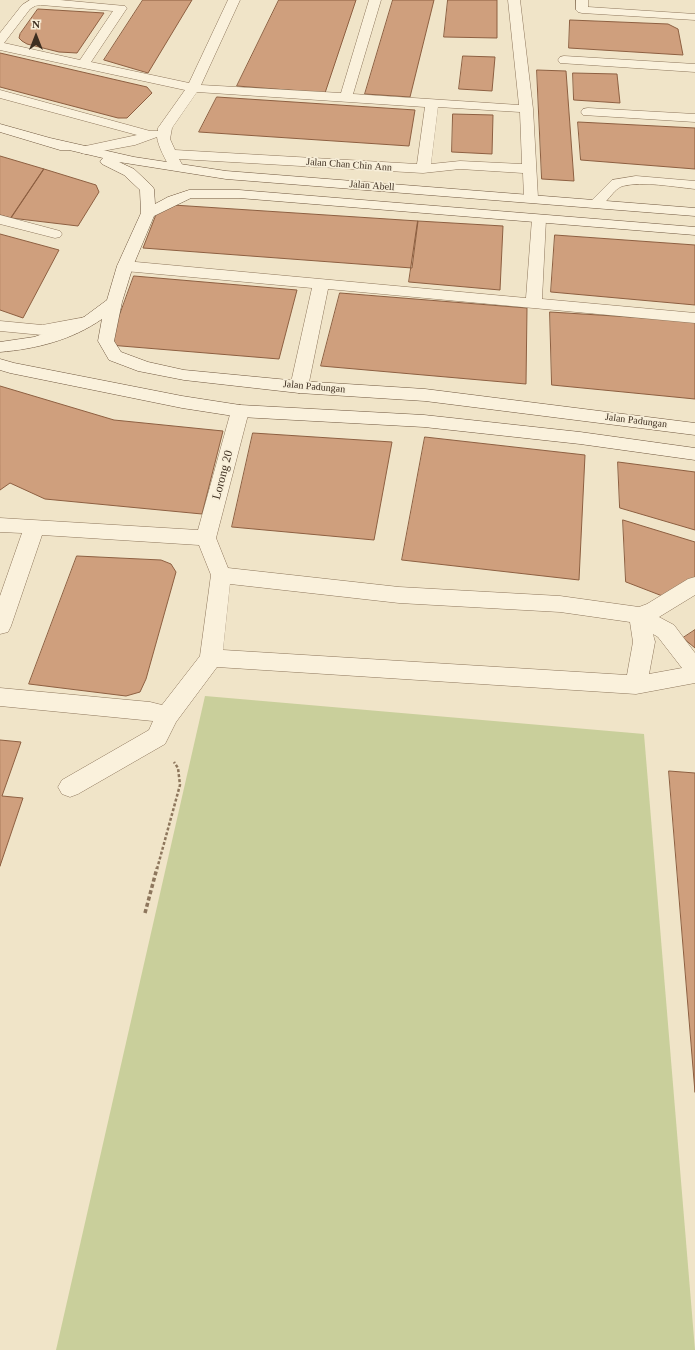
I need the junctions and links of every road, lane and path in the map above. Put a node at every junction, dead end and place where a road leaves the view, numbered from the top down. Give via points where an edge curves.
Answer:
1 (234, 0) edge
2 (375, 0) edge
3 (514, 0) edge
4 (582, 0) edge
5 (123, 4) edge
6 (689, 6) dead end
7 (695, 17) edge
8 (0, 41) edge
9 (0, 46) edge
10 (564, 60) dead end
11 (84, 65) junction
12 (695, 68) edge
13 (193, 88) junction
14 (0, 94) edge
15 (346, 98) junction
16 (432, 103) junction
17 (526, 109) junction
18 (588, 112) dead end
19 (695, 118) edge
20 (0, 128) edge
21 (165, 128) junction
22 (151, 134) junction
23 (51, 142) junction
24 (86, 150) junction
25 (169, 154) junction
26 (177, 168) junction
27 (529, 169) junction
28 (423, 170) junction
29 (695, 185) edge
30 (531, 198) junction
31 (596, 203) junction
32 (695, 212) edge
33 (148, 213) junction
34 (0, 219) edge
35 (539, 219) junction
36 (695, 231) edge
37 (55, 234) dead end
38 (125, 266) junction
39 (321, 283) junction
40 (114, 302) junction
41 (534, 303) junction
42 (695, 318) edge
43 (86, 322) junction
44 (0, 326) edge
45 (0, 347) edge
46 (0, 364) edge
47 (299, 387) junction
48 (240, 411) junction
49 (695, 429) edge
50 (695, 454) edge
51 (0, 525) edge
52 (34, 528) junction
53 (206, 538) junction
54 (221, 575) junction
55 (695, 585) edge
56 (639, 616) junction
57 (0, 626) edge
58 (211, 658) junction
59 (695, 669) edge
60 (695, 674) edge
61 (636, 685) junction
62 (0, 697) edge
63 (167, 716) junction
64 (157, 737) junction
65 (70, 787) dead end
66 (145, 913) dead end

1 - 13 main road
2 - 15 main road
3 - 17 main road
4 - 7 main road via 582,10
5 - 8 main road via 32,3 26,7
5 - 11 main road
6 - 7 main road
9 - 11 main road
10 - 12 main road
11 - 13 main road
13 - 15 main road
13 - 21 main road
14 - 22 main road
15 - 16 main road
16 - 17 main road
16 - 28 main road
17 - 27 main road
18 - 19 main road
20 - 23 main road, Jalan Abell
21 - 22 main road
21 - 25 main road via 163,139
22 - 24 main road via 135,141
23 - 24 main road, Jalan Abell
23 - 33 main road, Jalan Abell via 107,161 129,172 146,189
24 - 26 main road, Jalan Abell
25 - 26 main road
25 - 28 main road, Jalan Chan Chin Ann
26 - 30 main road, Jalan Abell via 279,180
27 - 28 main road, Jalan Chan Chin Ann via 460,165
27 - 30 main road
29 - 31 main road via 636,180 617,183
30 - 31 main road, Jalan Abell
31 - 32 main road, Jalan Abell
33 - 35 main road, Jalan Abell via 189,194 239,194
33 - 38 main road, Jalan Abell
34 - 37 main road
35 - 36 main road, Jalan Abell
35 - 41 main road
38 - 39 main road
38 - 40 main road, Jalan Padungan
39 - 41 main road
39 - 47 main road
40 - 43 main road
40 - 47 main road, Jalan Padungan via 106,341 115,356 144,367 184,375
41 - 42 main road
43 - 44 main road via 42,330
43 - 45 main road via 53,337
46 - 48 main road via 88,385
47 - 49 main road, Jalan Padungan via 425,395
48 - 50 main road via 424,421
48 - 53 main road, Lorong 20
51 - 52 main road
52 - 53 main road
52 - 57 main road
53 - 54 main road
54 - 56 main road via 399,595 560,604
54 - 58 main road
55 - 56 main road via 654,610
56 - 59 main road via 666,631
56 - 61 main road via 644,642
58 - 61 main road
58 - 63 main road
60 - 61 main road
62 - 63 main road via 150,711
63 - 64 main road
64 - 65 main road
64 - 66 path via 178,768 180,785

